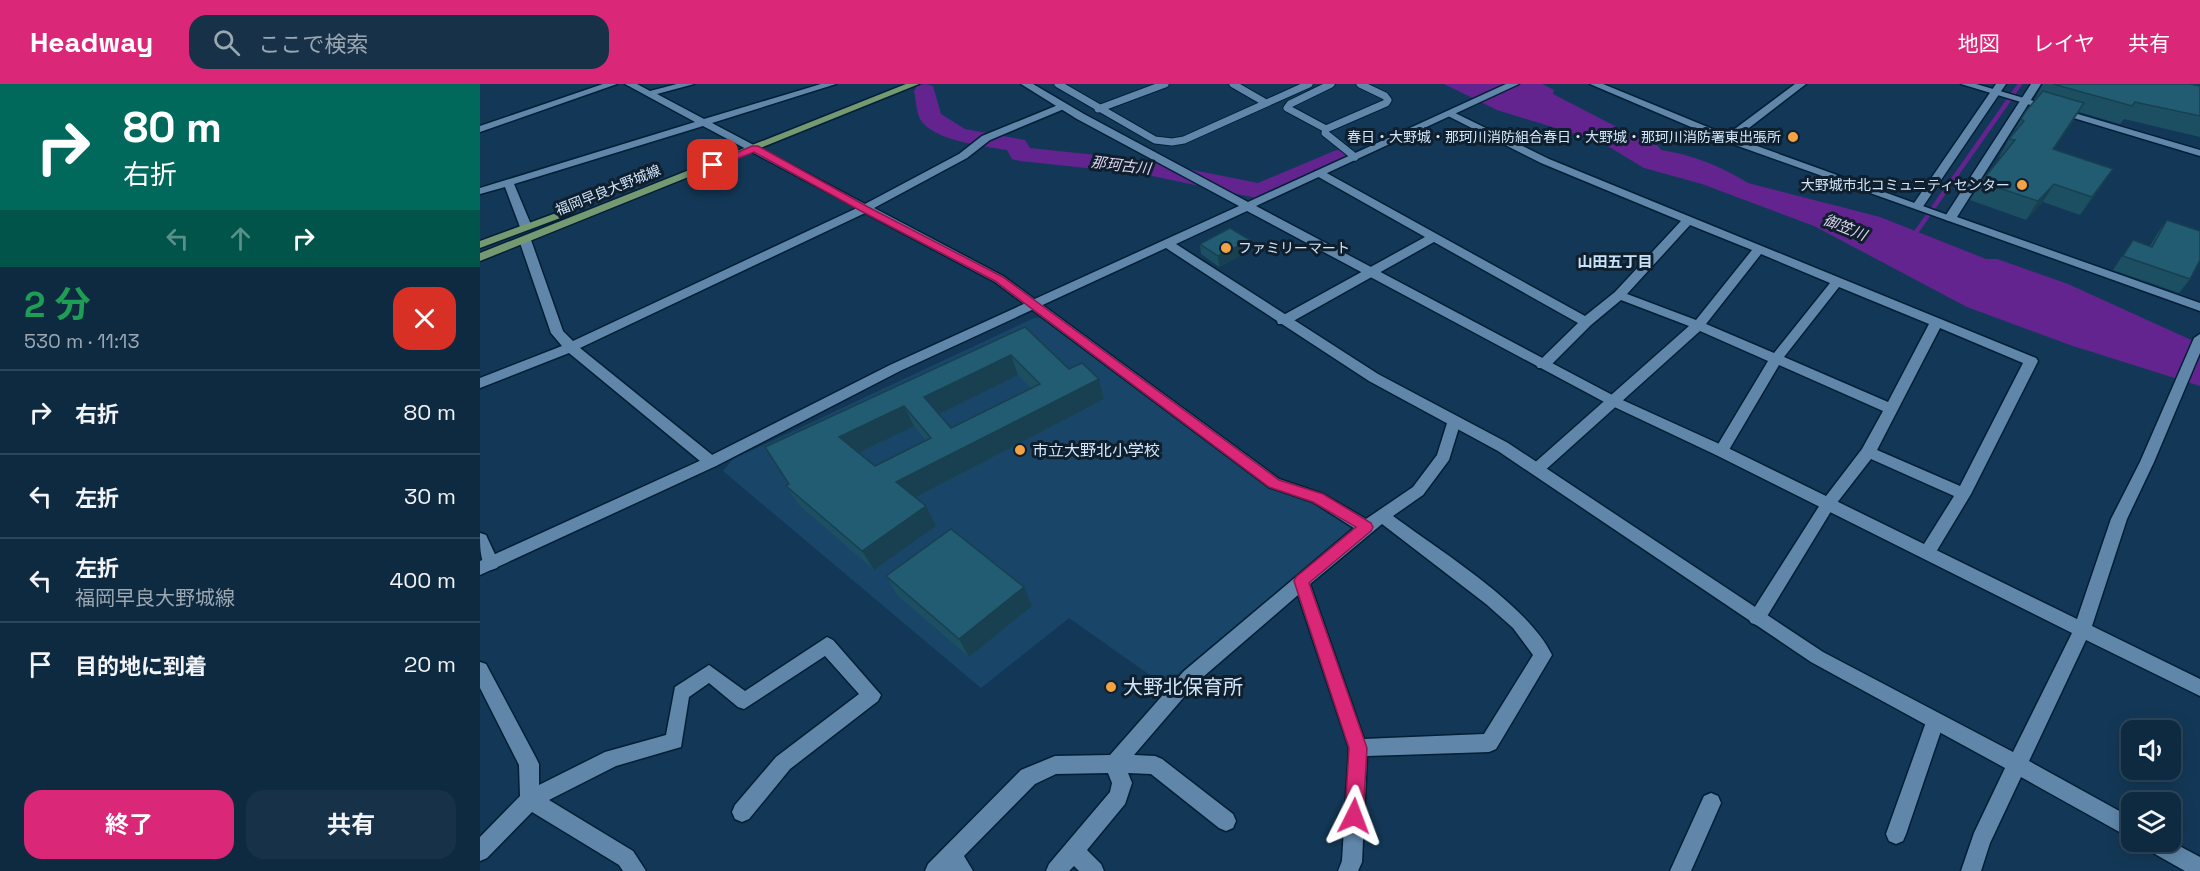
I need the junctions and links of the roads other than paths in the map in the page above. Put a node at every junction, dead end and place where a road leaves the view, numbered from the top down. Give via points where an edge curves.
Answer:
1 (612, 84) edge
2 (630, 84) edge
3 (689, 84) edge
4 (831, 84) edge
5 (894, 84) edge
6 (914, 84) edge
7 (1026, 84) edge
8 (1058, 84) edge
9 (1165, 84) edge
10 (1233, 84) edge
11 (1309, 84) edge
12 (1331, 84) edge
13 (1360, 84) edge
14 (1514, 84) edge
15 (1595, 84) edge
16 (1801, 84) edge
17 (1966, 84) edge
18 (2036, 84) edge
19 (817, 86) edge
20 (1154, 86) edge
21 (1998, 88) edge
22 (648, 94) junction
23 (2025, 101) junction
24 (1266, 103) junction
25 (1061, 107) junction
26 (1098, 109) junction
27 (1454, 113) junction
28 (705, 123) junction
29 (480, 129) edge
30 (1326, 129) junction
31 (1728, 139) junction
32 (750, 146) junction
33 (2200, 153) edge
34 (1355, 157) junction
35 (1319, 173) junction
36 (508, 182) junction
37 (480, 191) edge
38 (1247, 206) junction
39 (1918, 206) junction
40 (864, 209) junction
41 (1950, 218) junction
42 (1687, 221) junction
43 (526, 234) junction
44 (1432, 238) junction
45 (1168, 244) junction
46 (480, 245) edge
47 (1760, 248) junction
48 (480, 257) edge
49 (1371, 272) junction
50 (1838, 280) junction
51 (1619, 295) junction
52 (1035, 304) junction
53 (2200, 307) edge
54 (1283, 321) junction
55 (1937, 321) junction
56 (1586, 322) junction
57 (1698, 325) junction
58 (2200, 338) edge
59 (571, 347) junction
60 (1776, 359) junction
61 (1544, 364) junction
62 (480, 383) edge
63 (1613, 401) junction
64 (1892, 409) junction
65 (1453, 424) junction
66 (1721, 451) junction
67 (1868, 452) junction
68 (711, 462) junction
69 (1537, 469) junction
70 (1963, 494) junction
71 (1828, 504) junction
72 (1382, 516) junction
73 (1366, 527) junction
74 (480, 538) edge
75 (1927, 552) junction
76 (486, 565) edge
77 (1301, 581) junction
78 (1756, 618) junction
79 (2082, 629) junction
80 (480, 670) edge
81 (2200, 688) edge
82 (1935, 722) junction
83 (1358, 748) junction
84 (1114, 764) junction
85 (2018, 765) junction
86 (530, 800) junction
87 (1711, 803) dead end
88 (742, 812) dead end
89 (1226, 821) dead end
90 (2121, 823) edge
91 (1896, 834) dead end
92 (1073, 850) junction
93 (480, 851) edge
94 (2171, 852) edge
95 (956, 863) edge
96 (2200, 868) edge
97 (636, 871) edge
98 (934, 871) edge
99 (1056, 871) edge
100 (1094, 871) edge
101 (1348, 871) edge
102 (1680, 871) edge
103 (1971, 871) edge

1 - 29 street
2 - 22 street
3 - 22 street
4 - 19 street
5 - 32 main road, 福岡早良大野城線
6 - 32 main road, 福岡早良大野城線
7 - 25 street
8 - 26 lane
9 - 20 lane
10 - 24 lane
11 - 24 lane
12 - 30 lane via 1287,108
13 - 30 lane via 1388,100
14 - 27 street
15 - 31 street
16 - 31 street
17 - 21 street
18 - 23 street
19 - 28 street
20 - 26 lane
21 - 23 street
21 - 39 street
22 - 28 street
23 - 33 street
23 - 41 street
24 - 26 lane via 1172,142 1155,140
25 - 38 street
25 - 40 street via 986,138 963,156
27 - 34 street
27 - 42 street via 1545,161
28 - 32 street
28 - 36 street
30 - 34 lane via 1325,133
31 - 39 street
32 - 40 street
32 - 43 main road, 福岡早良大野城線
34 - 35 street
35 - 38 street
35 - 44 street
36 - 37 street
36 - 43 street
38 - 45 street
38 - 49 street
39 - 41 street
40 - 52 street via 999,279
40 - 59 street
41 - 53 street
42 - 47 street
42 - 51 street
43 - 46 main road, 福岡早良大野城線
43 - 48 main road, 福岡早良大野城線
43 - 59 street via 557,333
44 - 49 street
44 - 56 street
45 - 52 street
45 - 54 street
47 - 50 street
47 - 57 street
49 - 54 street
49 - 61 street
50 - 55 street
50 - 60 street
51 - 56 street
51 - 57 street
52 - 68 street via 895,368
52 - 73 street via 1274,483 1318,498
54 - 65 street
55 - 64 street
55 - 70 street via 2031,361
56 - 61 street
57 - 60 street
57 - 63 street
58 - 79 street via 2119,519
59 - 62 street
59 - 68 street
60 - 64 street
60 - 66 street
61 - 63 street
63 - 66 street
63 - 69 street
64 - 67 street
65 - 69 street via 1503,447
65 - 72 street via 1444,456 1418,491
66 - 71 street
67 - 70 street
67 - 71 street
68 - 76 street
69 - 78 street
70 - 75 street
71 - 75 street
71 - 78 street
72 - 73 street
72 - 83 street via 1520,622 1543,655 1489,743
73 - 77 street
74 - 76 street
75 - 79 street
77 - 83 street
77 - 84 street via 1190,677
78 - 82 street via 1817,657
79 - 81 street
79 - 85 street
80 - 86 street via 529,764
82 - 85 street
82 - 91 street
83 - 101 street via 1352,862
84 - 89 street via 1155,765
84 - 92 street via 1122,783 1118,797
84 - 95 street via 1055,765 1028,777
85 - 90 street
85 - 103 street via 1981,840
86 - 88 street via 612,758 674,741 681,693 709,673 744,701 826,645 872,695 783,763
86 - 93 street
86 - 97 street via 626,858
87 - 102 street
92 - 99 street
92 - 100 street
94 - 96 street
95 - 98 street

